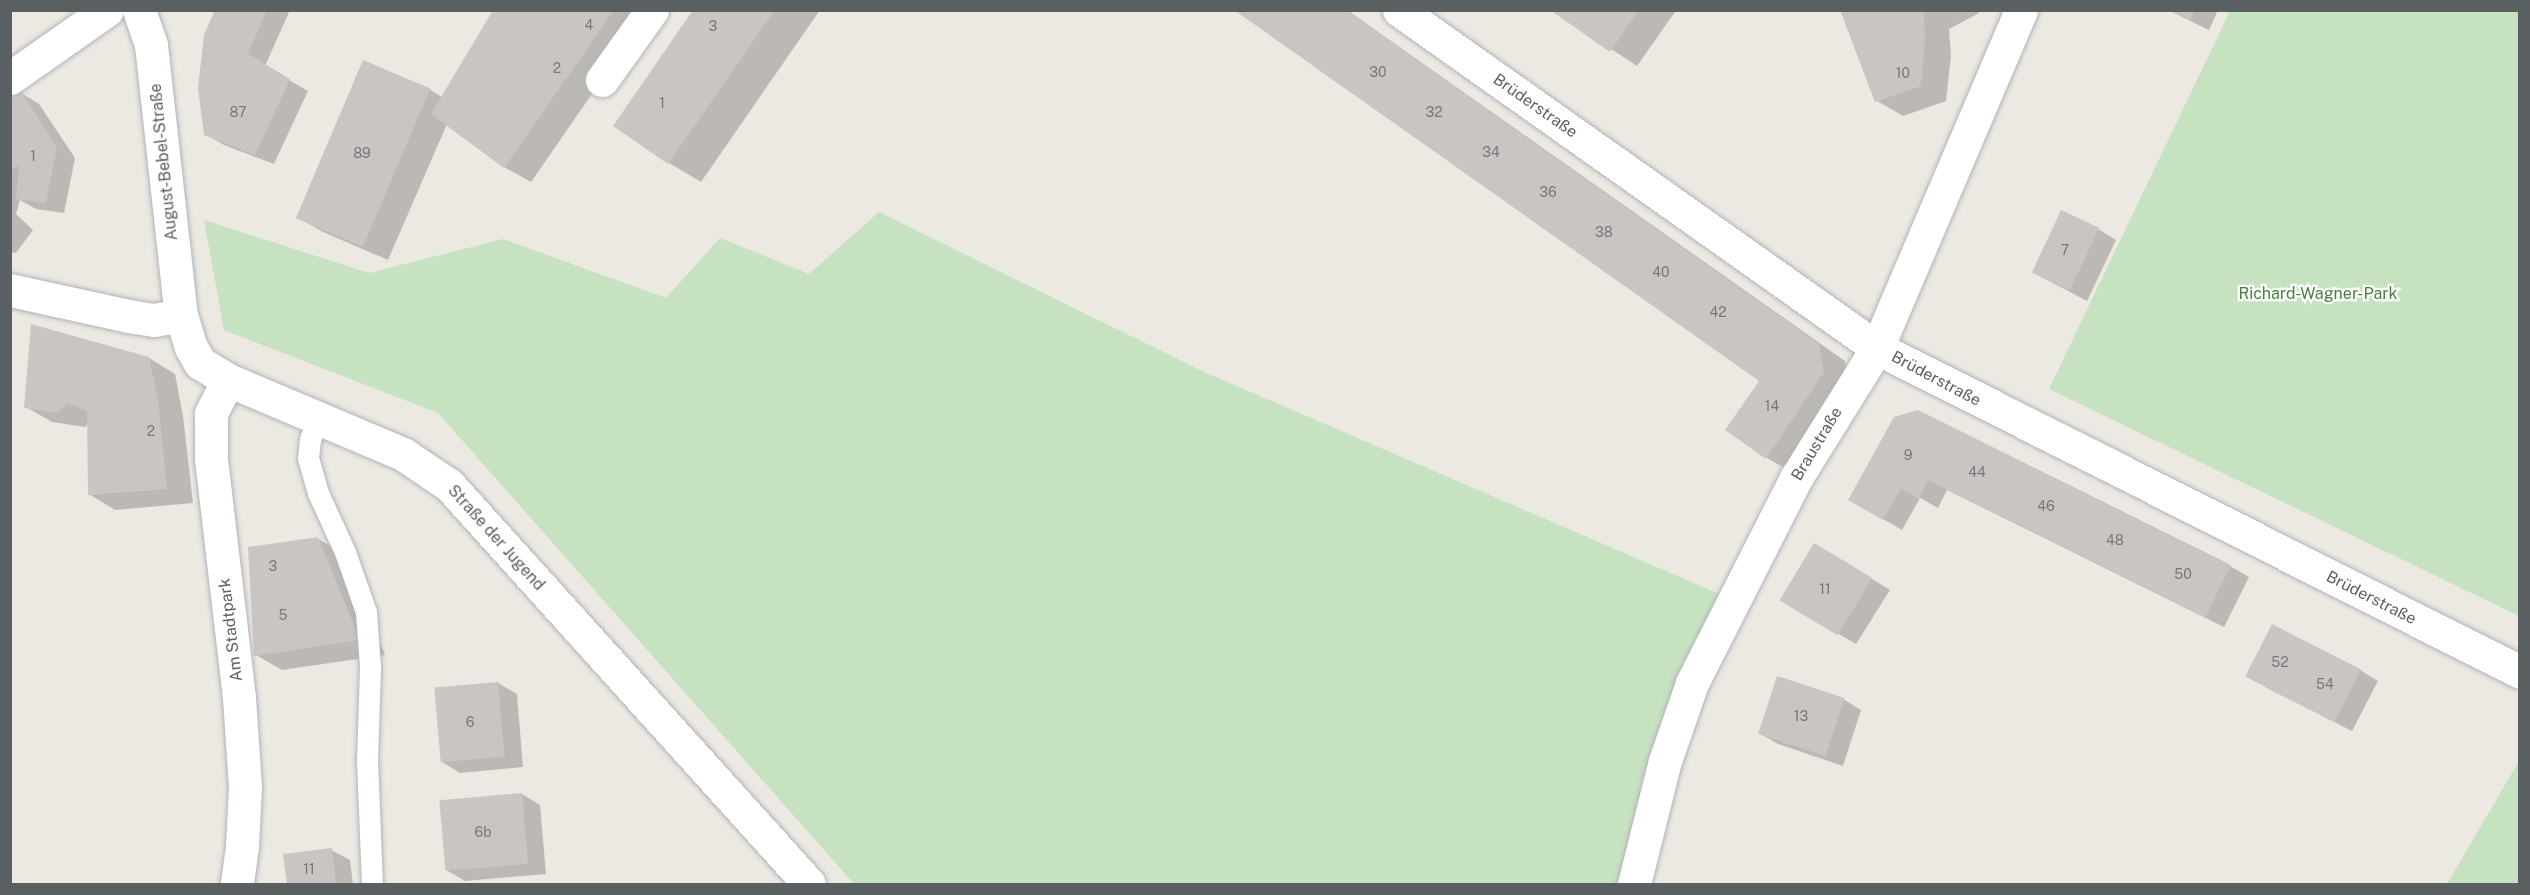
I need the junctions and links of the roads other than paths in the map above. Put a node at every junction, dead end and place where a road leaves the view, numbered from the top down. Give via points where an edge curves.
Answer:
1 (107, 10) edge
2 (139, 10) edge
3 (652, 10) edge
4 (1399, 10) edge
5 (2021, 10) edge
6 (10, 78) edge
7 (602, 81) dead end
8 (10, 290) edge
9 (181, 315) junction
10 (1877, 348) junction
11 (228, 381) junction
12 (319, 418) junction
13 (2520, 672) edge
14 (237, 885) edge
15 (372, 885) edge
16 (809, 885) edge
17 (1634, 885) edge

1 - 6 street
2 - 9 street, August-Bebel-Straße via 151,45
3 - 7 street
4 - 10 street, Brüderstraße
5 - 10 street, Braustraße
8 - 9 street via 154,320
9 - 11 street, Straße der Jugend via 200,363
10 - 13 street, Brüderstraße
10 - 17 street, Braustraße via 1796,478 1692,682 1665,761
11 - 12 street, Straße der Jugend
11 - 14 street, Am Stadtpark via 211,414 211,459 239,697 245,787
12 - 15 lane via 310,439 308,458 366,612
12 - 16 street, Straße der Jugend via 403,454 449,485

